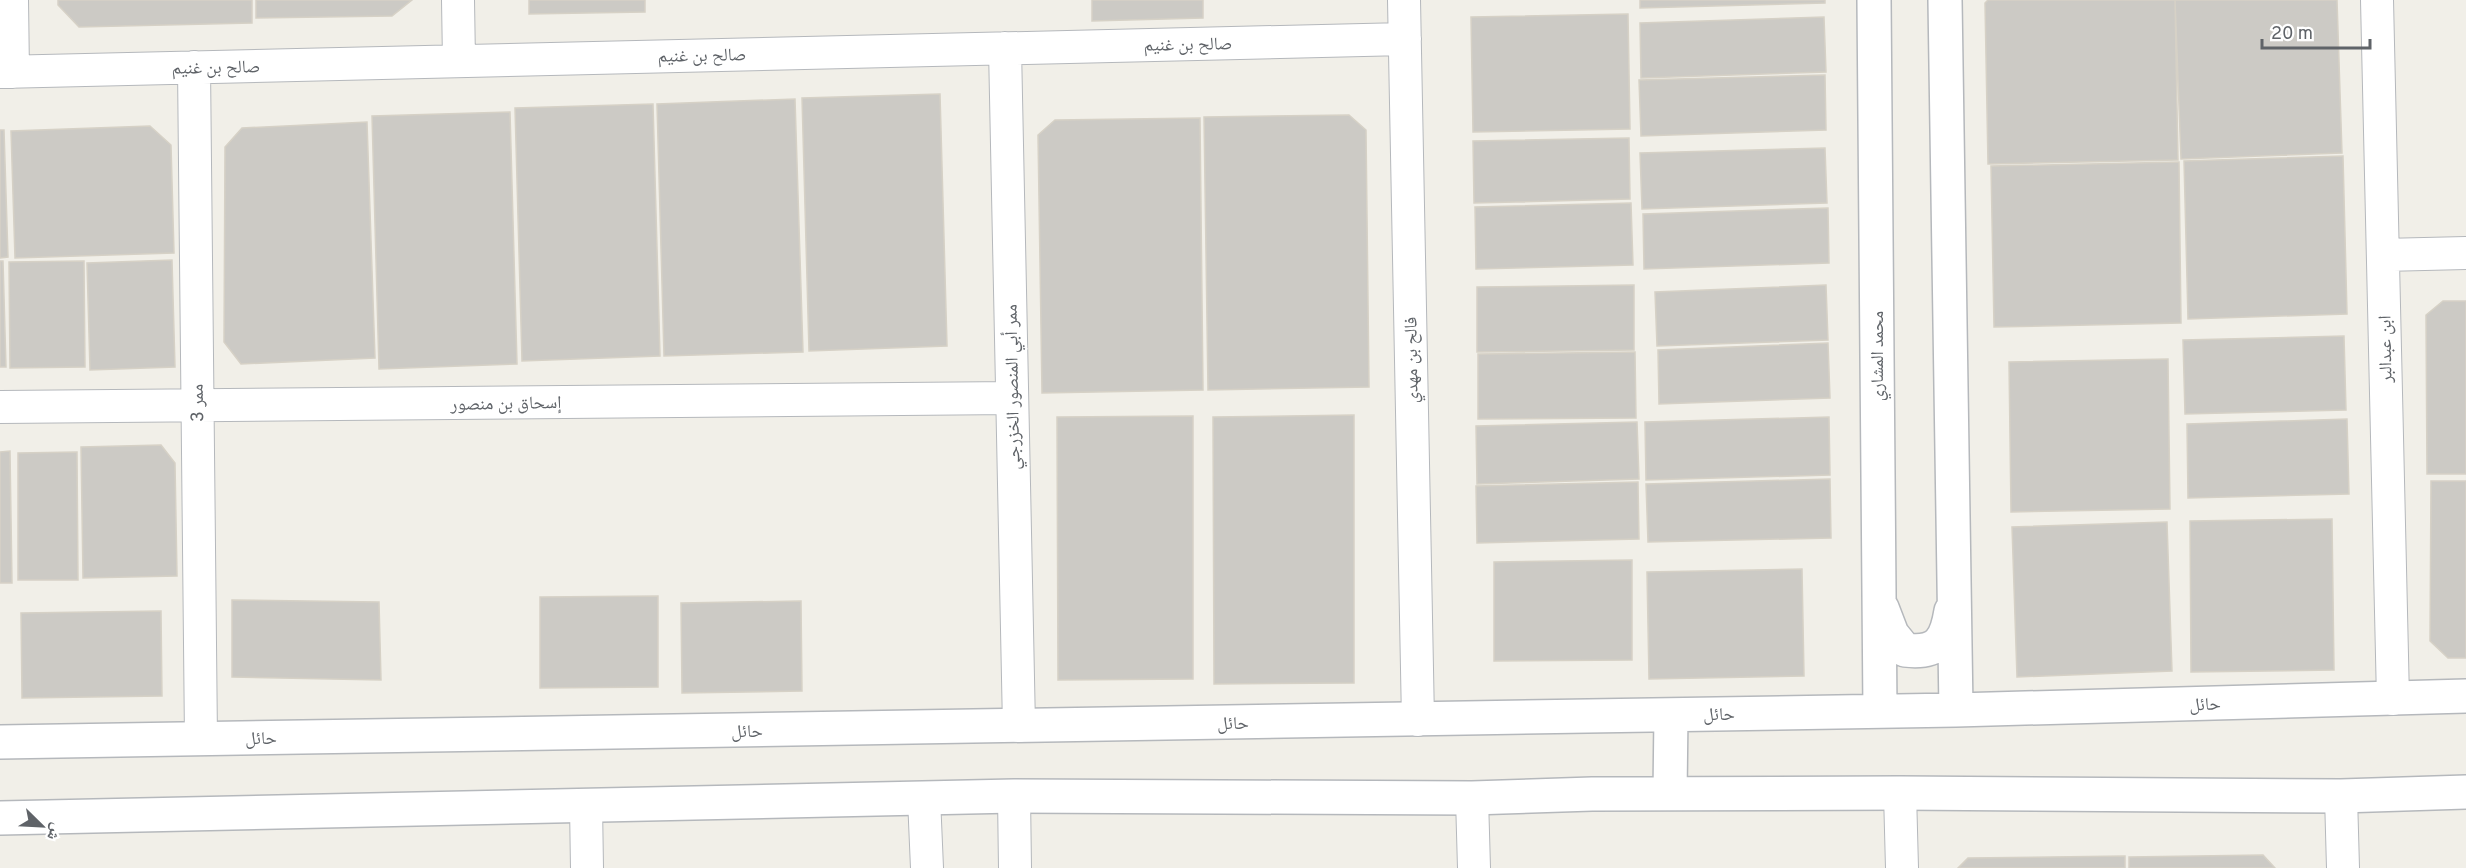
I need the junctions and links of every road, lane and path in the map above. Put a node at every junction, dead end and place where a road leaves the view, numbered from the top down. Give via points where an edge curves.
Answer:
1 (12, 0) edge
2 (458, 0) edge
3 (1404, 0) edge
4 (1874, 0) edge
5 (1945, 0) edge
6 (2377, 0) edge
7 (1405, 39) junction
8 (1005, 48) junction
9 (459, 61) junction
10 (194, 67) junction
11 (7, 72) edge
12 (2466, 253) edge
13 (2383, 255) junction
14 (1012, 398) junction
15 (197, 405) junction
16 (0, 407) edge
17 (1954, 592) junction
18 (1879, 598) junction
19 (2466, 696) edge
20 (2393, 699) junction
21 (1956, 710) junction
22 (1880, 711) junction
23 (1671, 715) junction
24 (1418, 720) junction
25 (1019, 726) junction
26 (201, 739) junction
27 (0, 742) edge
28 (2466, 792) edge
29 (1900, 793) junction
30 (1670, 794) junction
31 (1014, 796) junction
32 (2342, 796) junction
33 (924, 798) junction
34 (1472, 798) junction
35 (586, 805) junction
36 (0, 818) edge
37 (587, 868) edge
38 (927, 868) edge
39 (1015, 868) edge
40 (1474, 868) edge
41 (1902, 868) edge
42 (2343, 868) edge

1 - 11 street
2 - 9 street
3 - 7 street, فالح بن مهدي
4 - 18 street, محمد المشاري
5 - 17 street
6 - 13 street, ابن عبدالبر
7 - 8 street, صالح بن غنيم
7 - 24 street, فالح بن مهدي
8 - 9 street, صالح بن غنيم
8 - 14 street, ممر أبي المنصور الخزرجي
9 - 10 street, صالح بن غنيم
10 - 11 street, صالح بن غنيم
10 - 15 street, ممر 3
12 - 13 street
13 - 20 street, ابن عبدالبر
14 - 15 street, إسحاق بن منصور
14 - 25 street, ممر أبي المنصور الخزرجي
15 - 16 street, إسحاق بن منصور
15 - 26 street, ممر 3
17 - 18 street via 1948,630 1940,643 1922,652 1905,650 1892,634
17 - 21 street
18 - 22 street, محمد المشاري
19 - 20 street, حائل
20 - 21 street, حائل
21 - 22 street, حائل
22 - 23 street, حائل
23 - 24 street, حائل
23 - 30 street
24 - 25 street, حائل
25 - 26 street, حائل
26 - 27 street, حائل
28 - 32 street
29 - 30 street
29 - 32 street
29 - 41 street
30 - 34 street
31 - 33 street
31 - 34 street
31 - 39 street
32 - 42 street
33 - 35 street
33 - 38 street
34 - 40 street
35 - 36 street
35 - 37 street

